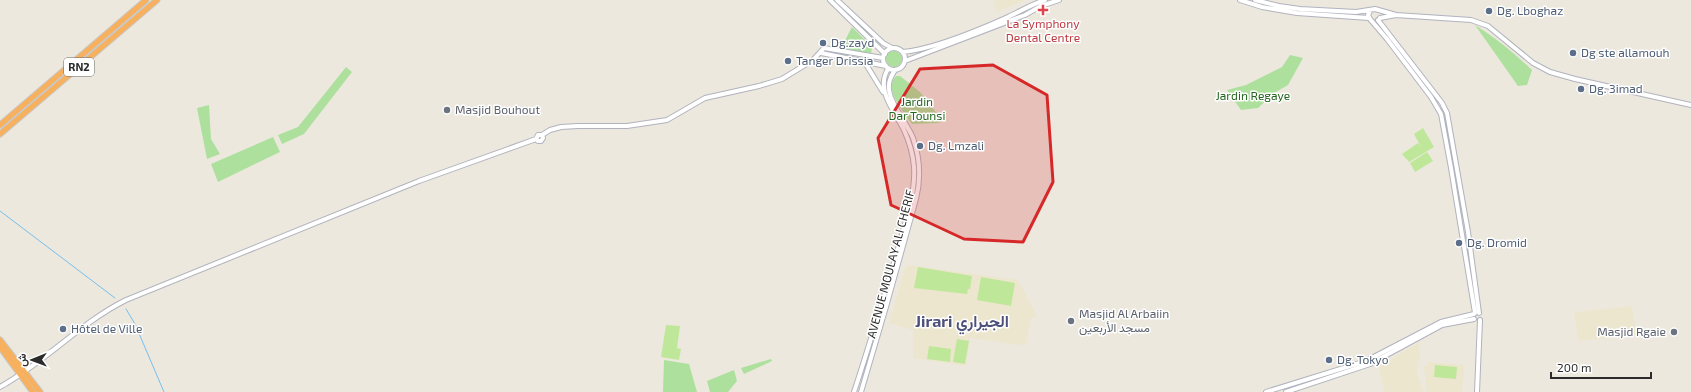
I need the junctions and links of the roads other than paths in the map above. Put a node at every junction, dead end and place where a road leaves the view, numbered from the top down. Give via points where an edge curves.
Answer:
1 (146, 0) edge
2 (157, 0) edge
3 (830, 0) edge
4 (837, 0) edge
5 (1045, 0) edge
6 (1059, 0) edge
7 (1240, 0) edge
8 (1255, 0) edge
9 (1370, 10) junction
10 (1379, 10) junction
11 (1396, 15) junction
12 (1370, 19) junction
13 (1379, 19) junction
14 (892, 48) junction
15 (903, 52) junction
16 (821, 53) junction
17 (884, 56) junction
18 (864, 61) junction
19 (905, 62) junction
20 (887, 67) junction
21 (895, 70) junction
22 (884, 93) junction
23 (1691, 105) edge
24 (0, 125) edge
25 (0, 134) edge
26 (1463, 241) junction
27 (1469, 242) junction
28 (1476, 317) junction
29 (0, 340) edge
30 (0, 347) edge
31 (22, 373) junction
32 (0, 387) edge
33 (33, 392) edge
34 (40, 392) edge
35 (854, 392) edge
36 (860, 392) edge
37 (1266, 392) edge
38 (1286, 392) edge
39 (1477, 392) edge

1 - 24 highway, RN2
2 - 25 highway, RN2
3 - 17 main road
4 - 14 main road via 882,43
5 - 15 main road via 958,36 922,49
6 - 19 main road
7 - 12 main road via 1297,13
8 - 9 main road via 1294,8
9 - 10 main road
9 - 12 main road
10 - 11 main road
10 - 13 main road
11 - 13 main road
11 - 23 main road via 1472,20 1488,26 1534,63 1550,72
12 - 13 main road
12 - 26 main road via 1431,97 1441,114
13 - 27 main road via 1447,113
14 - 15 main road
14 - 17 main road
15 - 19 main road
16 - 17 main road via 824,48
16 - 18 main road
16 - 31 main road via 782,79 705,98 667,120 627,126 555,128 542,135 541,141 538,142 536,139 448,169 126,300 96,318
17 - 20 main road
18 - 20 main road
18 - 22 main road, AVENUE MOULAY ALI CHERIF
19 - 21 main road via 901,68
20 - 21 main road
20 - 22 main road
21 - 36 main road, AVENUE MOULAY ALI CHERIF via 888,90 912,137 918,159 919,181 886,307
22 - 35 main road, AVENUE MOULAY ALI CHERIF via 908,139 914,175 904,228
26 - 27 main road
26 - 28 main road
27 - 28 main road
28 - 37 main road via 1441,322 1366,361
28 - 38 main road via 1442,326 1370,364
28 - 39 main road via 1479,336
29 - 31 highway
30 - 31 highway
31 - 32 main road
31 - 33 highway
31 - 34 highway

